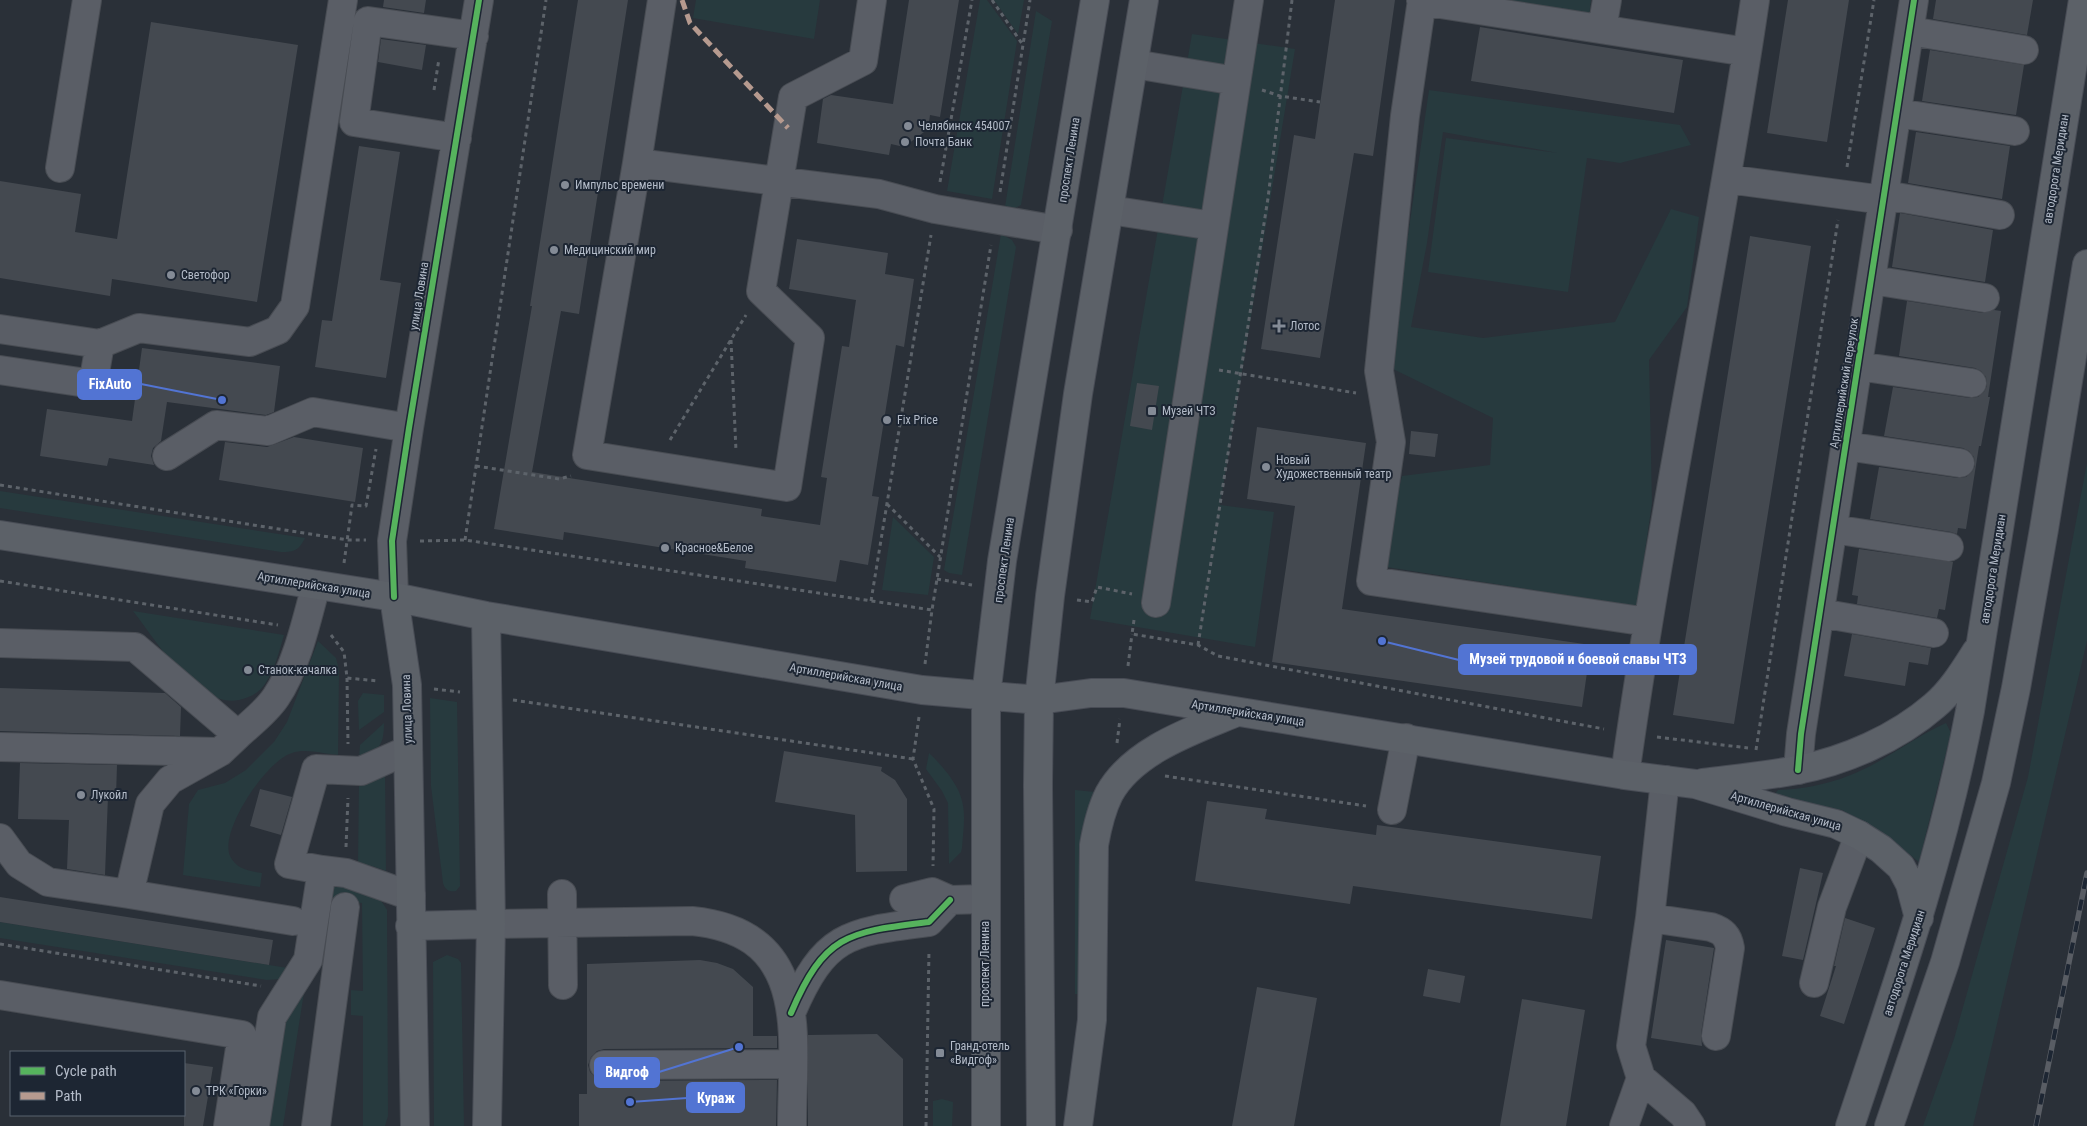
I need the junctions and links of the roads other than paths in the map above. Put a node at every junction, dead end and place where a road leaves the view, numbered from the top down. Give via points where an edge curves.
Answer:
1 (86, 0) edge
2 (343, 0) edge
3 (480, 0) edge
4 (662, 0) edge
5 (872, 0) edge
6 (1095, 0) edge
7 (1249, 0) edge
8 (1421, 0) edge
9 (1607, 0) edge
10 (1755, 0) edge
11 (1914, 0) edge
12 (2083, 0) edge
13 (1145, 4) edge
14 (1602, 29) junction
15 (1910, 31) junction
16 (474, 36) junction
17 (2024, 50) dead end
18 (1748, 52) junction
19 (1134, 64) junction
20 (1236, 81) junction
21 (1897, 113) junction
22 (2015, 131) dead end
23 (457, 138) junction
24 (637, 163) junction
25 (60, 168) dead end
26 (1727, 179) junction
27 (779, 180) junction
28 (1884, 198) junction
29 (1110, 210) junction
30 (2000, 215) dead end
31 (1213, 226) junction
32 (1058, 230) junction
33 (2087, 264) edge
34 (1872, 280) junction
35 (1985, 298) dead end
36 (0, 329) edge
37 (100, 344) junction
38 (1858, 366) junction
39 (0, 370) edge
40 (1972, 383) dead end
41 (409, 428) junction
42 (1846, 446) junction
43 (167, 456) dead end
44 (1960, 463) dead end
45 (1833, 529) junction
46 (0, 535) edge
47 (1949, 547) dead end
48 (316, 585) junction
49 (394, 597) junction
50 (1143, 604) road end
51 (1820, 613) junction
52 (486, 616) junction
53 (1648, 622) junction
54 (1934, 633) dead end
55 (0, 643) edge
56 (1981, 644) junction
57 (986, 696) junction
58 (1039, 700) junction
59 (1236, 712) junction
60 (1406, 738) junction
61 (229, 744) junction
62 (0, 746) edge
63 (408, 750) junction
64 (1798, 770) junction
65 (1625, 775) junction
66 (1665, 780) junction
67 (1695, 784) junction
68 (1392, 810) road end
69 (1859, 835) junction
70 (0, 838) edge
71 (322, 870) junction
72 (129, 894) junction
73 (562, 894) dead end
74 (410, 896) junction
75 (985, 899) junction
76 (345, 907) dead end
77 (1650, 918) junction
78 (1919, 918) junction
79 (293, 921) dead end
80 (563, 923) junction
81 (490, 924) junction
82 (410, 926) junction
83 (1814, 983) dead end
84 (563, 985) dead end
85 (0, 995) edge
86 (792, 1025) junction
87 (1716, 1036) dead end
88 (792, 1064) junction
89 (604, 1065) dead end
90 (1641, 1078) junction
91 (228, 1126) edge
92 (255, 1126) edge
93 (316, 1126) edge
94 (415, 1126) edge
95 (486, 1126) edge
96 (792, 1126) edge
97 (986, 1126) edge
98 (1041, 1126) edge
99 (1078, 1126) edge
100 (1624, 1126) edge
101 (1691, 1126) edge
102 (1850, 1126) edge
103 (1889, 1126) edge

1 - 25 street
2 - 37 street via 295,306 278,330 250,342 139,328
3 - 16 street, улица Ловина
4 - 24 street
5 - 27 street via 863,60 793,96
6 - 32 main road, проспект Ленина
7 - 20 street
8 - 14 street
8 - 53 street via 1404,125 1379,370 1391,442 1371,581
9 - 14 street
10 - 18 street
11 - 15 street, Артиллерийский переулок
12 - 56 main road, автодорога Меридиан
13 - 19 main road
14 - 18 street
15 - 17 street
15 - 21 street, Артиллерийский переулок
16 - 23 street, улица Ловина
16 - 23 street via 368,20 354,122
18 - 26 street
19 - 20 street
19 - 29 main road
20 - 31 street
21 - 22 street
21 - 28 street, Артиллерийский переулок
23 - 41 street, улица Ловина
24 - 27 street
24 - 27 street via 587,454 787,487 810,338 761,291
26 - 28 street
26 - 53 street
27 - 32 street via 880,194 935,209
28 - 30 street
28 - 34 street, Артиллерийский переулок
29 - 31 street
29 - 58 main road via 1078,394
31 - 50 street via 1192,365
32 - 57 main road, проспект Ленина via 1002,561
33 - 103 main road via 2041,548 1996,783 1945,962
34 - 35 street
34 - 38 street, Артиллерийский переулок
36 - 37 street
37 - 39 street via 93,384
38 - 40 street
38 - 42 street, Артиллерийский переулок
41 - 43 street via 313,412 268,431 216,425
41 - 49 street, улица Ловина via 392,541
42 - 44 street
42 - 45 street, Артиллерийский переулок
45 - 47 street
45 - 51 street, Артиллерийский переулок
46 - 48 main road, Артиллерийская улица
48 - 49 main road, Артиллерийская улица
48 - 61 street via 287,677 261,715
49 - 52 main road, Артиллерийская улица
49 - 63 main road, улица Ловина via 407,685
51 - 54 street
51 - 64 street, Артиллерийский переулок
52 - 57 main road, Артиллерийская улица via 922,690
52 - 81 main road
53 - 65 street
55 - 61 street via 135,648
56 - 64 main road, Артиллерийская улица via 1962,675 1923,715 1874,744
56 - 78 main road, автодорога Меридиан via 1958,774
57 - 58 main road, Артиллерийская улица
57 - 75 main road, проспект Ленина
58 - 59 main road, Артиллерийская улица via 1091,693 1124,693
58 - 98 main road
59 - 60 main road, Артиллерийская улица
59 - 99 main road via 1169,741 1124,773 1109,795 1102,813 1094,845 1092,1020
60 - 65 main road, Артиллерийская улица
60 - 68 street
61 - 62 street
61 - 72 street via 170,780 150,804
63 - 71 street via 361,771 316,769 289,864
63 - 74 main road, улица Ловина
64 - 67 main road, Артиллерийская улица
65 - 66 main road, Артиллерийская улица
66 - 67 main road, Артиллерийская улица
66 - 77 street
67 - 69 main road, Артиллерийская улица via 1836,824
69 - 78 main road, Артиллерийская улица via 1882,849 1901,867 1910,884
69 - 83 street via 1832,907
70 - 72 street via 19,864 48,882
71 - 74 street via 346,873
71 - 92 street via 308,960 272,1016
72 - 79 street
73 - 80 street
74 - 82 main road, улица Ловина
75 - 86 street via 941,896 912,916 845,939 833,947 803,985
75 - 97 main road, проспект Ленина
76 - 93 street
77 - 87 street via 1711,927 1721,930 1729,938
77 - 90 street via 1631,1046
78 - 102 main road, автодорога Меридиан
80 - 81 street
80 - 84 street
80 - 86 street via 692,922 717,925 739,933 760,946 782,975 788,990
81 - 82 main road
81 - 95 main road
82 - 94 main road, улица Ловина
85 - 91 street via 242,1035
86 - 88 street
88 - 89 street
88 - 96 street
90 - 100 street
90 - 101 street via 1683,1114

